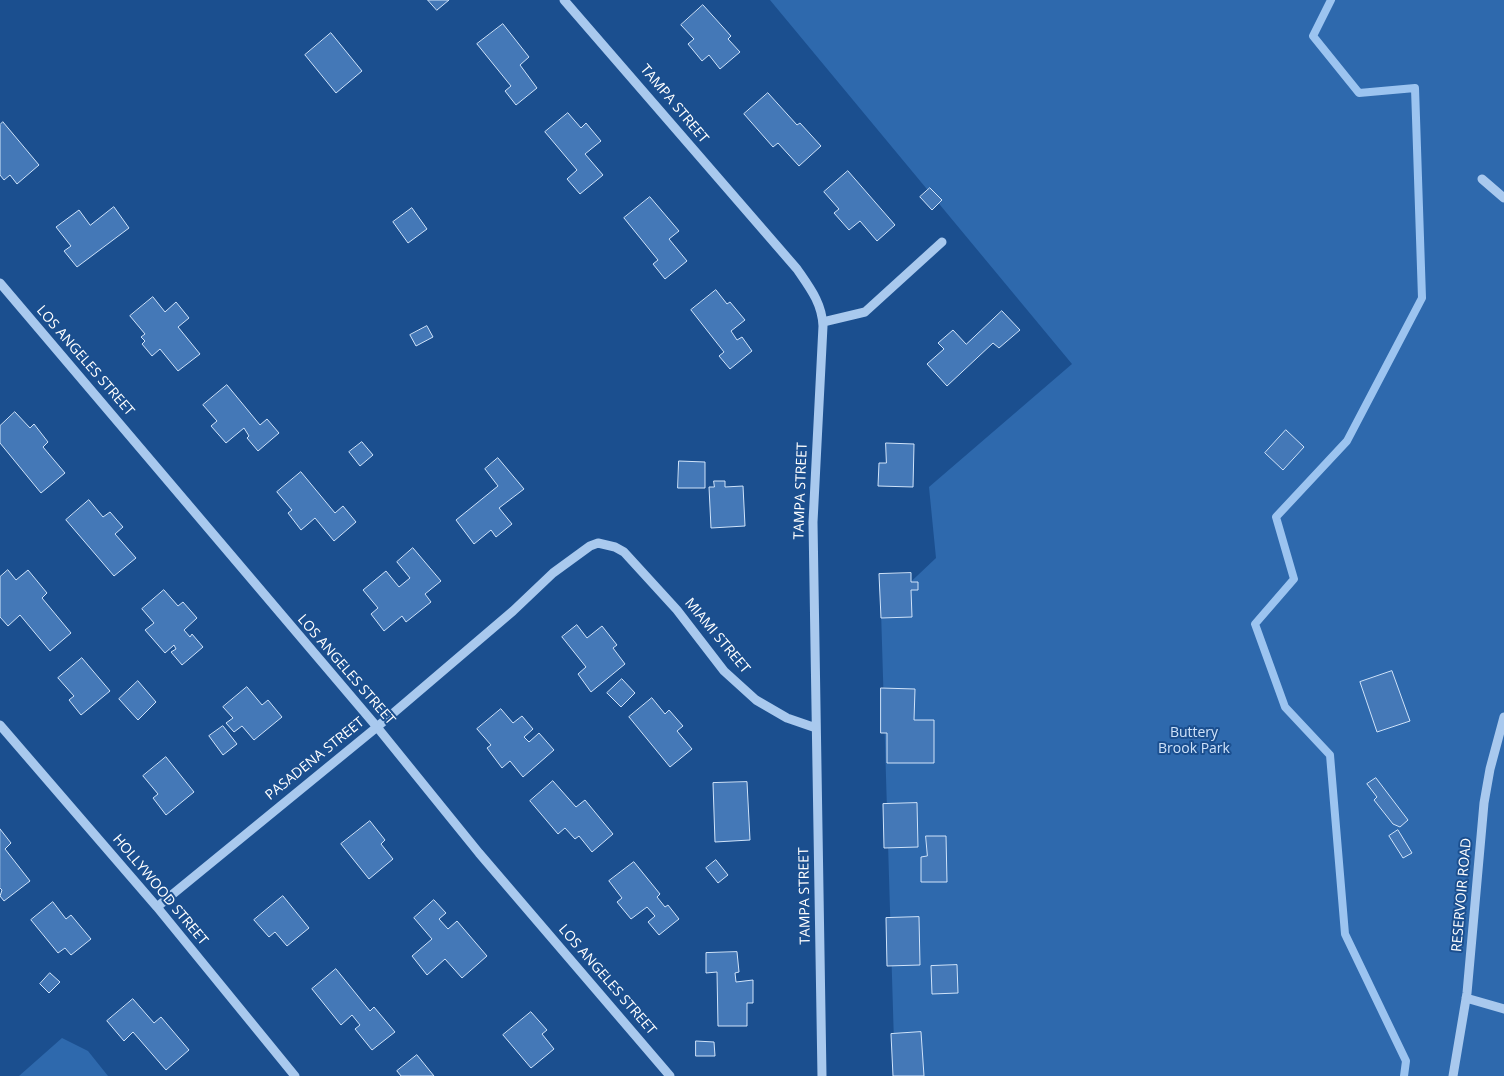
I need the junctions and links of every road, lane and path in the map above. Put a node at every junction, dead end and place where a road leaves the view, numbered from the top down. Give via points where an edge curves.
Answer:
1 (564, 0) edge
2 (1482, 179) dead end
3 (1504, 198) edge
4 (942, 242) dead end
5 (0, 283) edge
6 (823, 322) junction
7 (608, 545) joint
8 (1504, 717) edge
9 (0, 725) edge
10 (377, 726) junction
11 (816, 728) junction
12 (157, 907) junction
13 (1466, 998) junction
14 (1504, 1009) edge
15 (295, 1076) edge
16 (670, 1076) edge
17 (822, 1076) edge
18 (1453, 1076) edge

1 - 6 street, TAMPA STREET via 797,269 817,299
2 - 3 street
4 - 6 street via 865,312
5 - 10 street, LOS ANGELES STREET
6 - 11 street, TAMPA STREET via 813,522
7 - 10 street, PASADENA STREET via 598,543 590,546 553,573
7 - 11 street, MIAMI STREET via 624,552 652,581 724,671 756,700 787,718
8 - 13 street, RESERVOIR ROAD via 1484,803
9 - 12 street, HOLLYWOOD STREET
10 - 12 street, PASADENA STREET
10 - 16 street, LOS ANGELES STREET via 479,853
11 - 17 street, TAMPA STREET
12 - 15 street, HOLLYWOOD STREET
13 - 14 street
13 - 18 street, RESERVOIR ROAD

